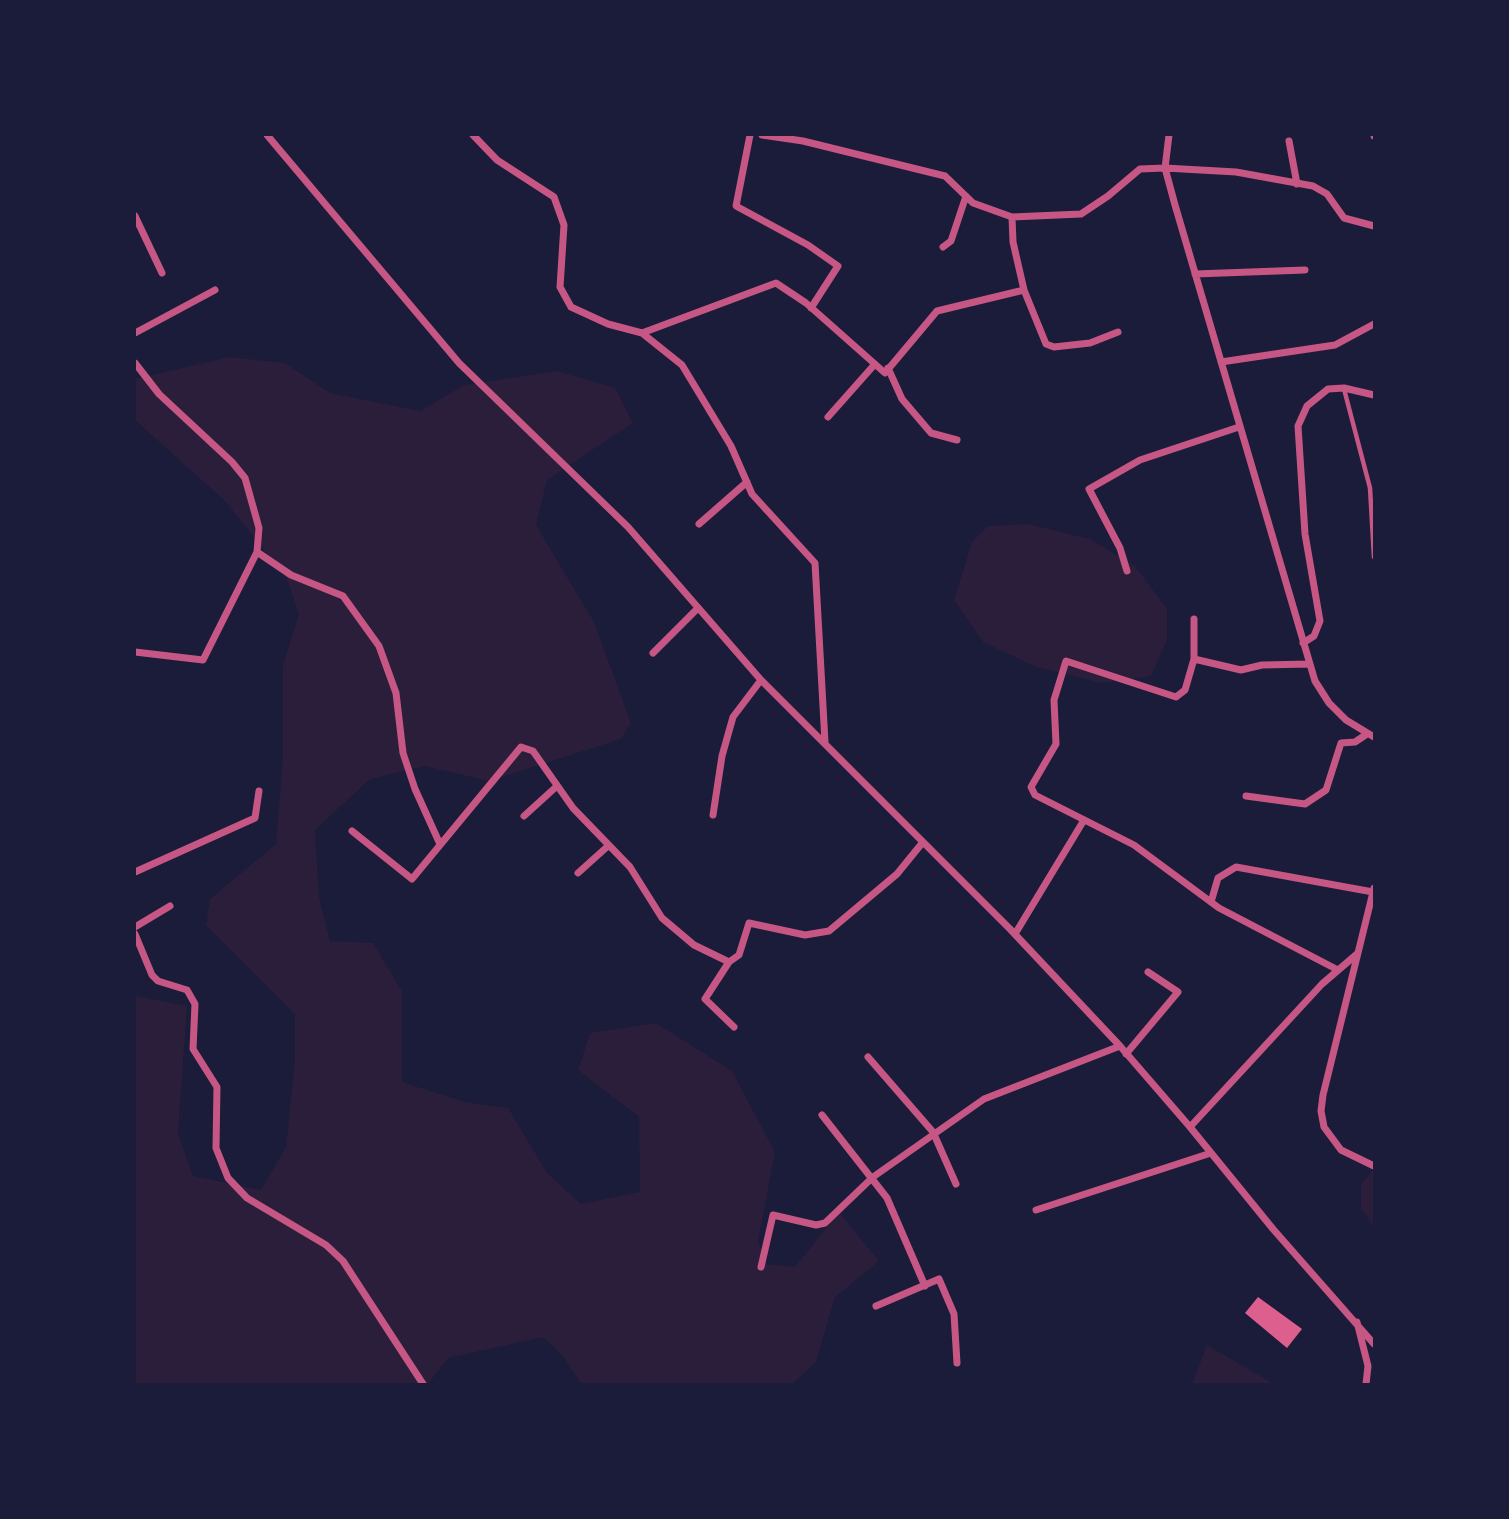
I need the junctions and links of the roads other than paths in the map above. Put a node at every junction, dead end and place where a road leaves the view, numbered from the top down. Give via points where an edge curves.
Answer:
1 (267, 135) edge
2 (473, 135) edge
3 (750, 135) edge
4 (762, 135) edge
5 (1169, 135) edge
6 (805, 138) edge
7 (1289, 142) dead end
8 (1165, 168) junction
9 (1297, 184) junction
10 (966, 196) junction
11 (135, 216) edge
12 (1013, 217) junction
13 (1374, 226) edge
14 (943, 247) dead end
15 (1305, 270) dead end
16 (162, 273) dead end
17 (1195, 274) junction
18 (215, 290) dead end
19 (1024, 290) junction
20 (811, 308) junction
21 (1374, 324) edge
22 (1118, 332) dead end
23 (135, 333) edge
24 (642, 333) junction
25 (1220, 362) junction
26 (135, 363) edge
27 (875, 364) junction
28 (888, 368) junction
29 (1344, 388) junction
30 (1374, 394) edge
31 (828, 417) dead end
32 (1238, 427) junction
33 (957, 440) dead end
34 (747, 482) junction
35 (699, 524) dead end
36 (257, 552) junction
37 (1374, 557) edge
38 (1127, 571) dead end
39 (697, 609) junction
40 (1194, 620) dead end
41 (1303, 643) junction
42 (135, 652) edge
43 (653, 653) dead end
44 (1194, 659) junction
45 (1309, 664) junction
46 (761, 680) junction
47 (1371, 736) edge
48 (825, 743) junction
49 (557, 786) junction
50 (259, 791) dead end
51 (1246, 796) dead end
52 (713, 815) dead end
53 (524, 816) dead end
54 (1084, 820) junction
55 (352, 831) dead end
56 (439, 842) junction
57 (923, 842) junction
58 (608, 846) junction
59 (135, 872) edge
60 (578, 873) dead end
61 (1374, 890) edge
62 (1211, 902) junction
63 (170, 906) dead end
64 (136, 923) edge
65 (135, 934) edge
66 (1015, 934) junction
67 (1357, 953) junction
68 (729, 962) junction
69 (1338, 970) junction
70 (1148, 972) dead end
71 (734, 1027) dead end
72 (1120, 1046) junction
73 (1126, 1054) junction
74 (868, 1056) dead end
75 (822, 1115) dead end
76 (1191, 1127) junction
77 (933, 1132) junction
78 (1211, 1153) junction
79 (1374, 1166) edge
80 (873, 1177) junction
81 (956, 1184) dead end
82 (1036, 1210) dead end
83 (761, 1267) dead end
84 (925, 1286) junction
85 (876, 1306) dead end
86 (1357, 1321) junction
87 (1374, 1344) edge
88 (957, 1363) dead end
89 (423, 1384) edge
90 (1366, 1384) edge

1 - 39 street via 458,363 628,527
2 - 24 street via 498,160 554,197 564,225 560,288 571,307
3 - 20 street via 736,206 838,266
4 - 6 street
5 - 8 street
6 - 10 street via 945,176
7 - 9 street
8 - 9 street via 1236,172
8 - 12 street via 1140,169 1081,214
8 - 17 street
9 - 13 street via 1321,189 1345,218
10 - 12 street via 973,203
10 - 14 street via 951,241
11 - 16 street
12 - 19 street via 1013,242
15 - 17 street
17 - 25 street
18 - 23 street
19 - 22 street via 1046,344 1090,343
19 - 28 street via 937,311
20 - 24 street via 776,283
20 - 27 street
21 - 25 street via 1335,345
24 - 34 street via 682,365
25 - 32 street
26 - 36 street via 159,394 245,478 259,528
27 - 28 street via 885,373
27 - 31 street
28 - 33 street via 902,399 931,433
29 - 30 street
29 - 37 lane via 1370,488
29 - 41 street via 1328,389 1313,399 1298,426 1305,534 1320,621 1314,636
32 - 38 street via 1140,460 1089,489
32 - 41 street
34 - 35 street
34 - 48 street via 752,494 815,563
36 - 42 street via 203,660
36 - 56 street via 290,575 343,596 379,646 396,693 403,753
39 - 43 street
39 - 46 street
40 - 44 street
41 - 45 street
44 - 45 street via 1241,670 1262,664
44 - 54 street via 1185,690 1176,697 1066,661 1054,701 1056,744 1031,787 1035,795
45 - 47 street via 1329,703
46 - 48 street
46 - 52 street via 733,717
47 - 51 street via 1341,743 1326,790 1305,804
48 - 57 street
49 - 53 street
49 - 56 street via 533,751 520,747
49 - 58 street
50 - 59 street via 255,818
54 - 62 street via 1134,845
54 - 66 street
55 - 56 street via 411,880
57 - 66 street
57 - 68 street via 897,874 829,931 805,935 749,923 739,955
58 - 60 street
58 - 68 street via 630,867 662,918 694,945
61 - 62 street via 1236,867 1218,878
61 - 67 street
62 - 69 street
63 - 64 street
65 - 89 street via 152,975 187,990 195,1004 193,1049 217,1087 216,1148 228,1178 247,1198 326,1245 343,1261
66 - 72 street
67 - 69 street
67 - 79 street via 1321,1111 1324,1127 1341,1150
68 - 71 street via 705,999
69 - 76 street
70 - 73 street via 1178,992
72 - 73 street
72 - 77 street via 984,1099
73 - 76 street
74 - 77 street
75 - 80 street
76 - 78 street
77 - 80 street
77 - 81 street
78 - 82 street
78 - 86 street via 1273,1230
80 - 83 street via 825,1223 773,1215
80 - 84 street via 887,1198
84 - 85 street
84 - 88 street via 939,1279 954,1314
86 - 87 street
86 - 90 street via 1368,1366

